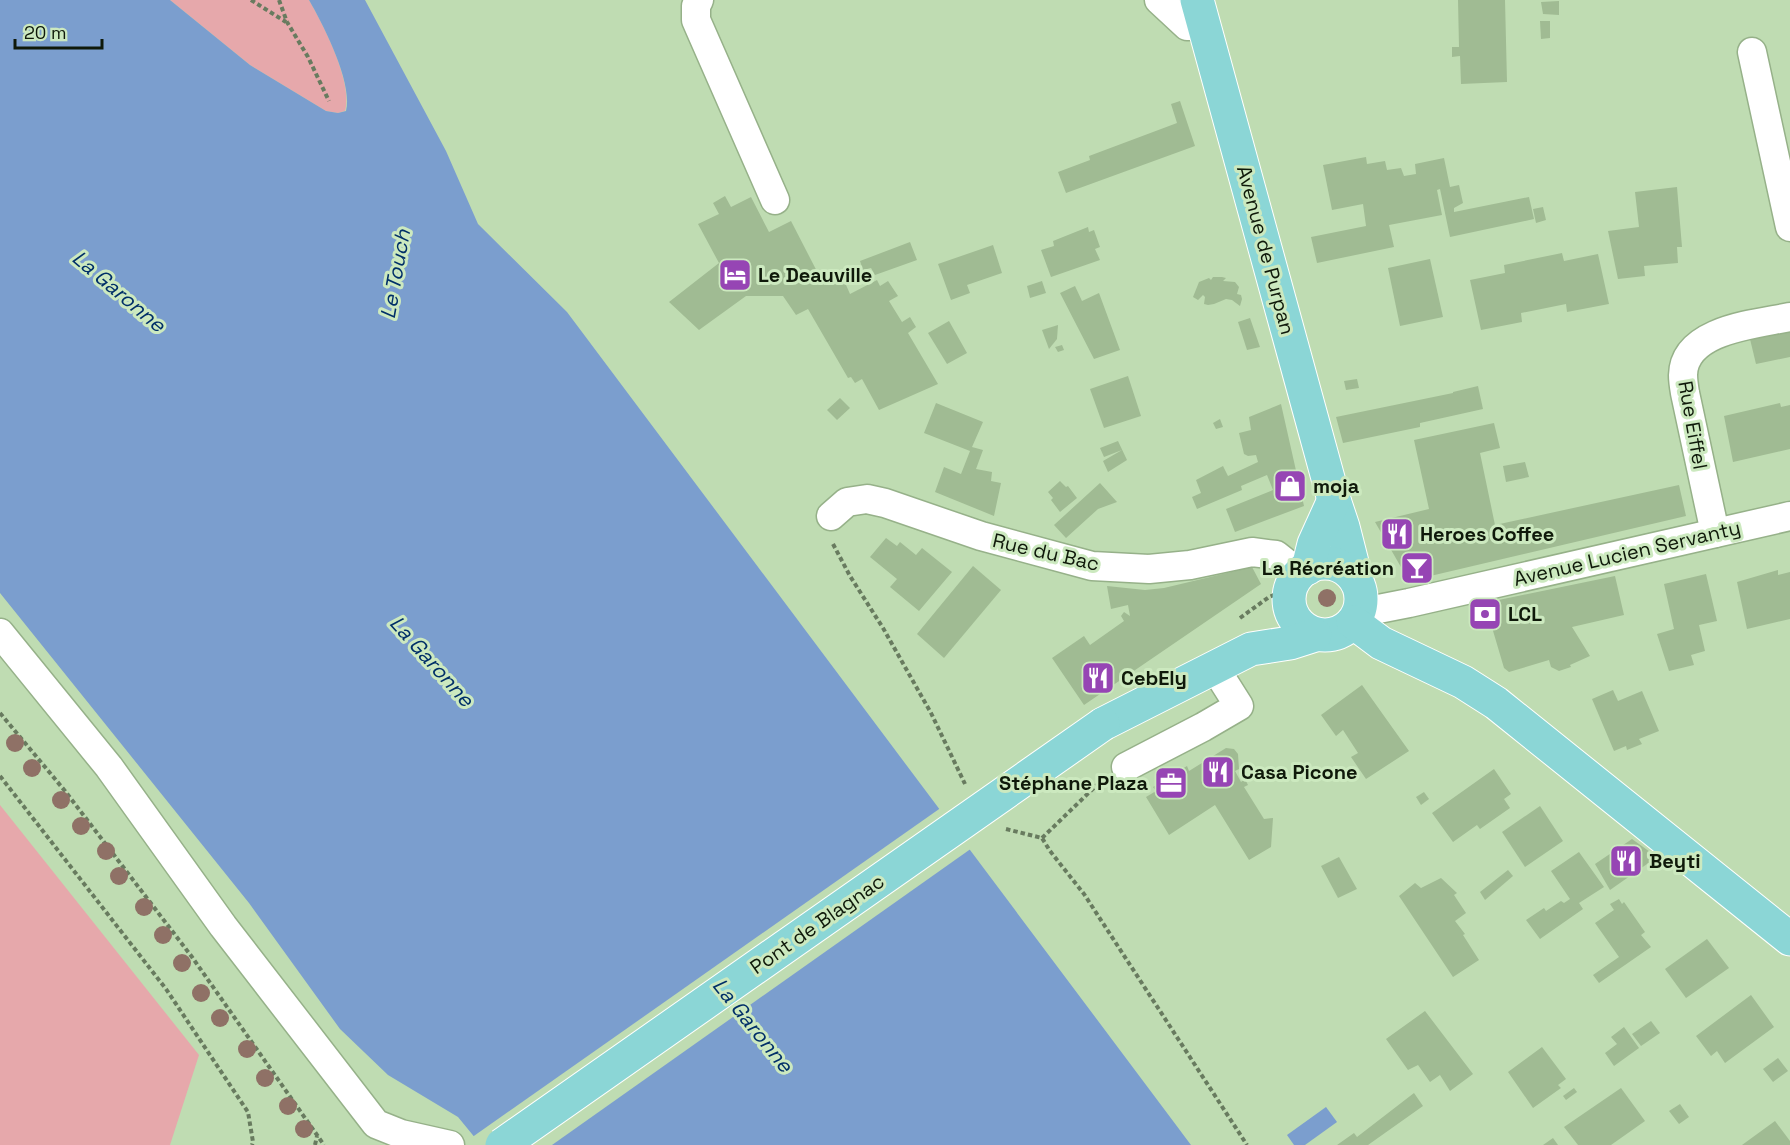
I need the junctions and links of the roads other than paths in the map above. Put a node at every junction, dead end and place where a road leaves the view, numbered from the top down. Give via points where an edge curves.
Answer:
1 (699, 0) edge
2 (1159, 0) edge
3 (1201, 13) edge
4 (1752, 52) dead end
5 (775, 200) dead end
6 (1790, 227) edge
7 (1790, 317) edge
8 (1334, 500) junction
9 (831, 516) road end
10 (1790, 516) edge
11 (1715, 533) junction
12 (1297, 581) junction
13 (1356, 606) junction
14 (0, 633) edge
15 (1243, 635) junction
16 (1315, 635) junction
17 (1215, 668) junction
18 (1126, 767) road end
19 (1790, 939) edge
20 (450, 1145) edge
21 (502, 1145) edge

1 - 5 street via 696,20
2 - 3 street via 1186,26
3 - 8 main road, Avenue de Purpan
4 - 6 street
7 - 11 street, Rue Eiffel via 1719,332 1690,354 1683,373
8 - 12 main road
8 - 13 main road, Avenue de Purpan via 1343,527
9 - 12 street, Rue du Bac via 847,502 867,499 1092,566 1149,569 1190,566 1252,552 1276,555
10 - 11 street, Avenue Lucien Servanty
11 - 13 street, Avenue Lucien Servanty via 1437,597
12 - 13 main road via 1325,563 1335,565 1349,573
12 - 15 main road via 1264,627
12 - 16 main road via 1290,601 1292,613 1306,631
13 - 16 main road via 1344,630
13 - 19 main road via 1381,643 1463,682 1496,703
14 - 20 street via 108,767 376,1124
15 - 16 main road via 1290,643
15 - 17 main road, Pont de Blagnac
17 - 18 street via 1239,706
17 - 21 main road, Pont de Blagnac, bridge via 1103,724

